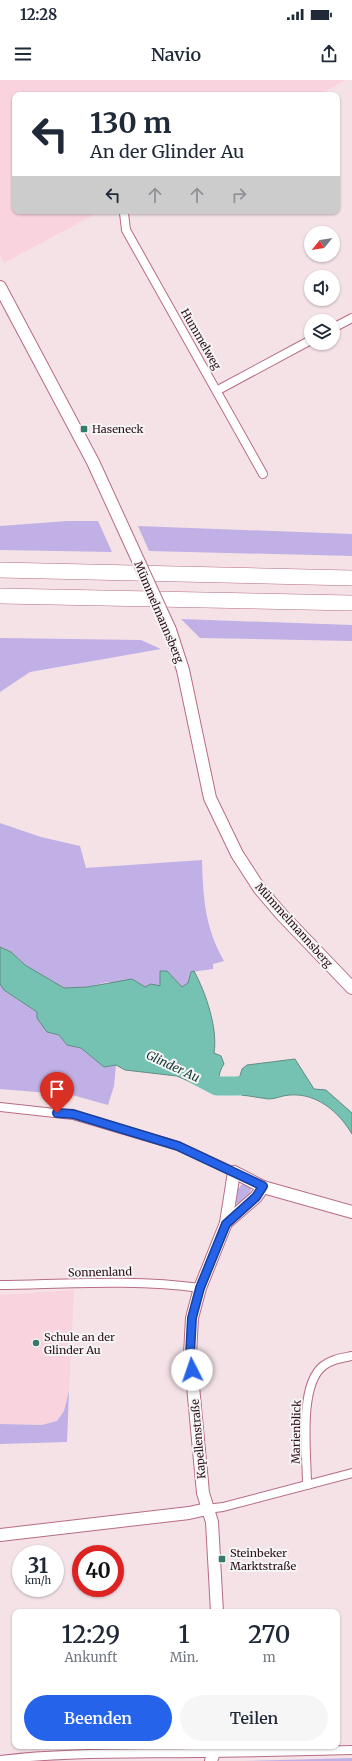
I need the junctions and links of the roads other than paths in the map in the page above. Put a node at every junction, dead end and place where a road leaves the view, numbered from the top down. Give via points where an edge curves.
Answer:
1 (124, 214) edge
2 (0, 288) edge
3 (352, 318) edge
4 (340, 324) edge
5 (304, 344) edge
6 (218, 390) junction
7 (263, 474) dead end
8 (0, 570) edge
9 (352, 572) edge
10 (319, 577) junction
11 (352, 578) edge
12 (0, 596) edge
13 (352, 603) edge
14 (352, 988) edge
15 (0, 1107) edge
16 (234, 1172) junction
17 (263, 1186) junction
18 (352, 1212) edge
19 (226, 1224) junction
20 (0, 1285) edge
21 (200, 1288) junction
22 (352, 1356) edge
23 (352, 1474) edge
24 (307, 1485) junction
25 (207, 1509) junction
26 (0, 1535) edge
27 (217, 1609) edge
28 (352, 1750) edge
29 (214, 1753) edge
30 (0, 1760) edge

1 - 6 street, Hummelweg via 126,230
2 - 14 street, Mümmelmannsberg, bridge via 93,462 170,630 183,670 210,798 236,854 259,888 282,915
3 - 4 street
5 - 6 street
6 - 7 street, Hummelweg
8 - 10 highway
9 - 10 highway
10 - 11 highway
12 - 13 highway
15 - 16 street via 73,1114 178,1146
16 - 17 street
16 - 19 street, Kapellenstraße
17 - 18 street
17 - 19 street, Kapellenstraße via 256,1197
19 - 21 street, Kapellenstraße
20 - 21 street, Sonnenland via 110,1282 165,1283
21 - 25 street, Kapellenstraße via 192,1318 190,1354 203,1493
22 - 24 street, Marienblick via 330,1361 313,1377 306,1403
23 - 24 street
24 - 25 street
25 - 26 street
25 - 27 street, Kapellenstraße via 212,1522
28 - 29 street
29 - 30 street via 90,1754

